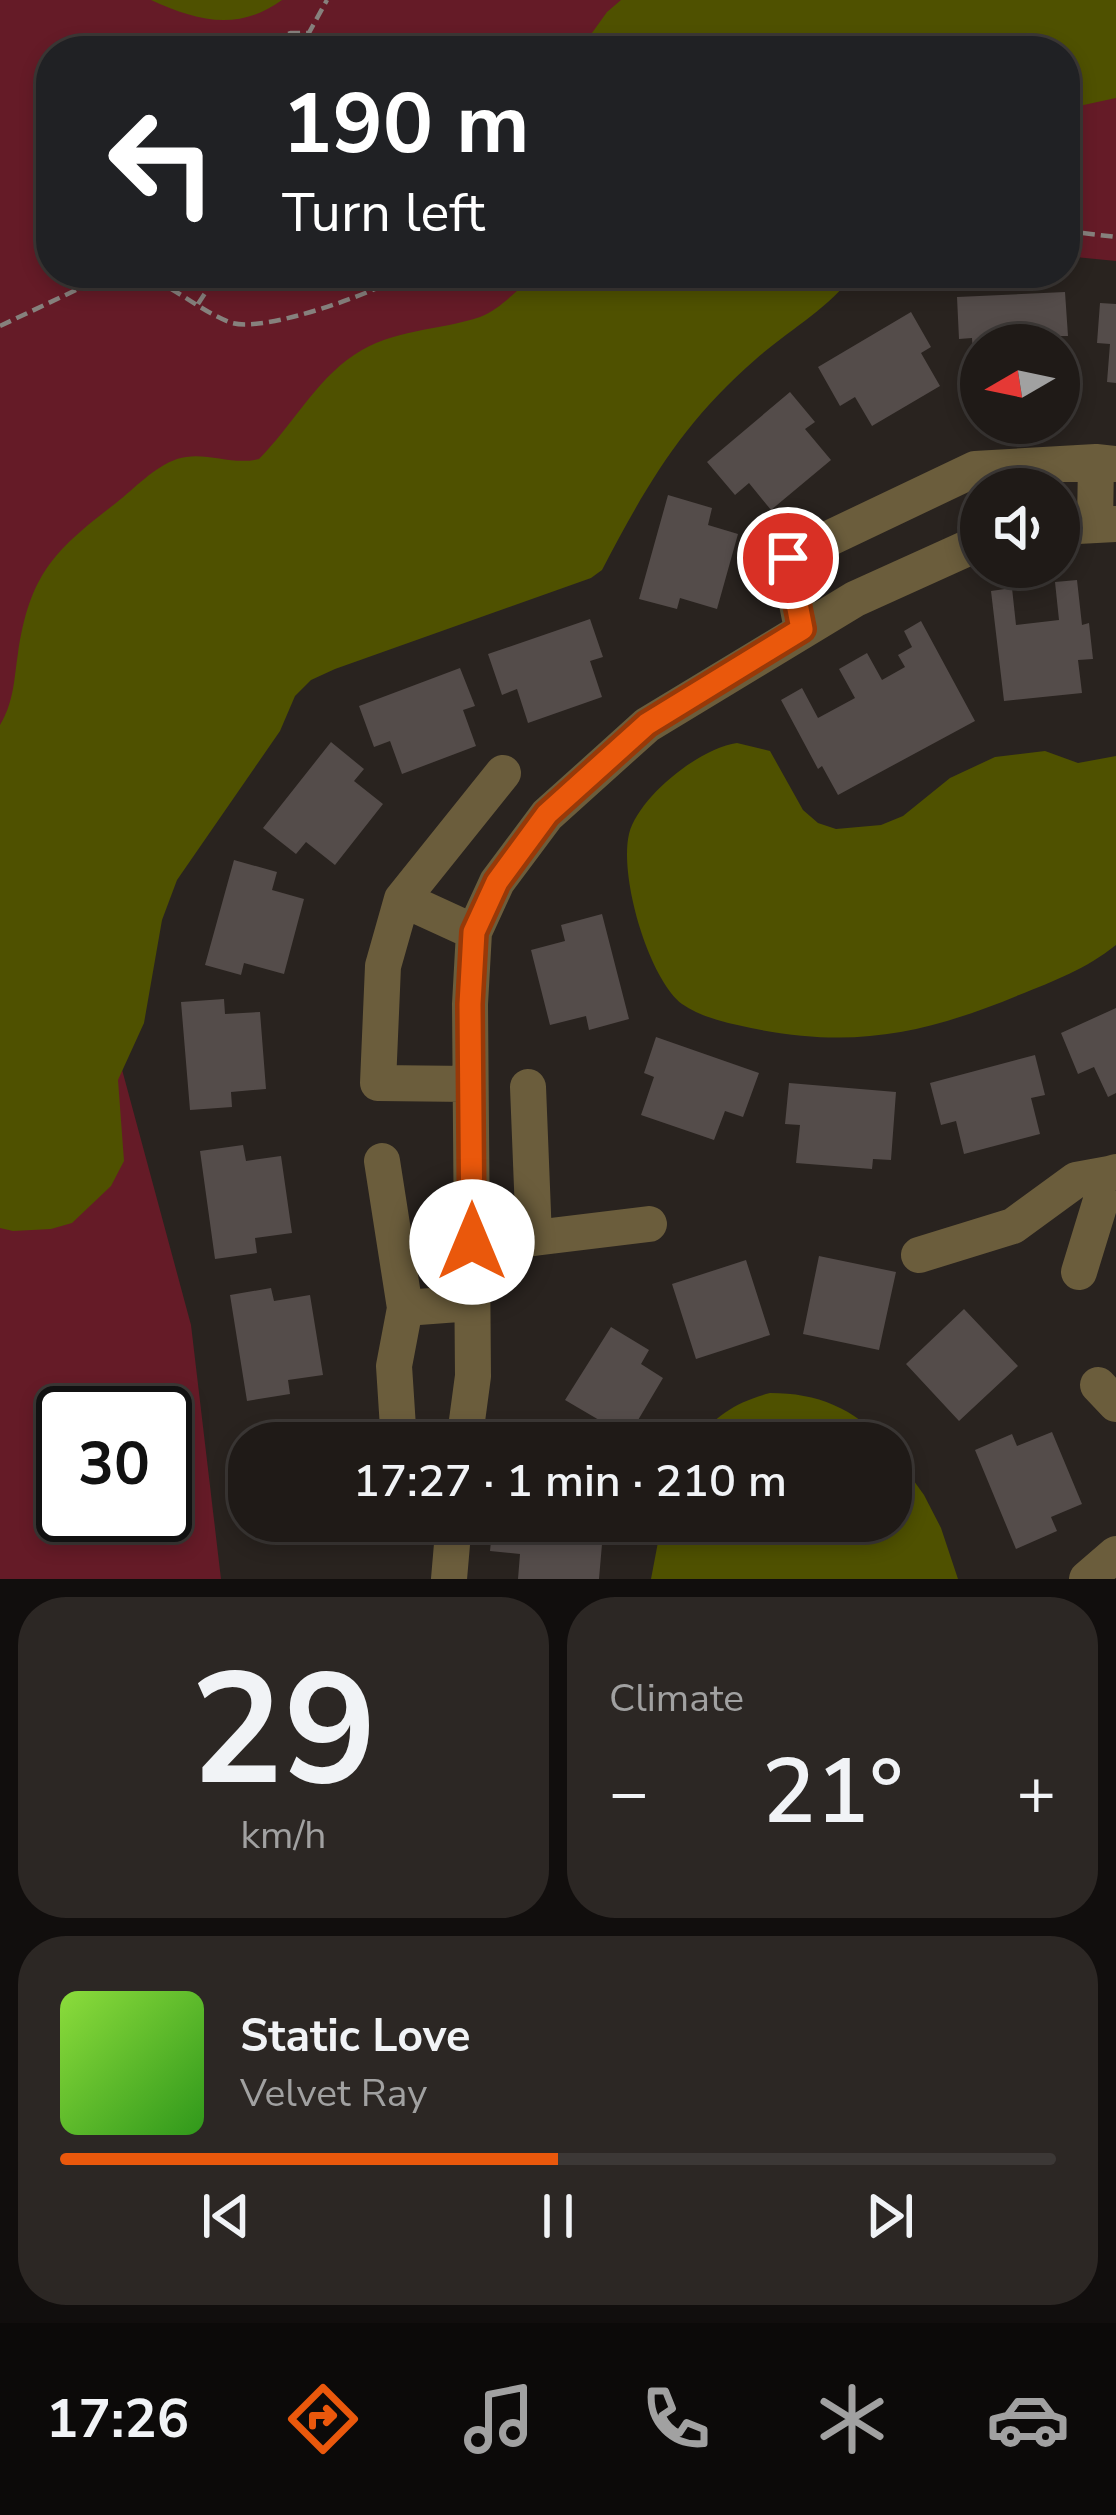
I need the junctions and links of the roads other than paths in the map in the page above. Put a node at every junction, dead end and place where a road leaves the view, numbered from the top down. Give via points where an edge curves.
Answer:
1 (1106, 463) edge
2 (1090, 525) edge
3 (960, 551) edge
4 (802, 629) junction
5 (502, 772) dead end
6 (402, 899) junction
7 (474, 932) junction
8 (470, 1084) junction
9 (527, 1087) dead end
10 (382, 1161) dead end
11 (1112, 1173) edge
12 (649, 1224) dead end
13 (534, 1238) junction
14 (472, 1242) junction
15 (919, 1255) dead end
16 (1079, 1272) dead end
17 (472, 1303) junction
18 (405, 1308) junction
19 (398, 1422) edge
20 (467, 1422) edge
21 (452, 1542) edge
22 (449, 1579) edge

1 - 2 street
1 - 4 street via 974,469 788,558
3 - 4 street
4 - 7 street via 647,724 547,814 497,882
5 - 6 street
6 - 7 street
6 - 8 street via 382,966 378,1083
7 - 8 street
8 - 14 street
9 - 13 street
10 - 18 street
11 - 15 street via 1076,1180 1012,1226
11 - 16 street
12 - 13 street
13 - 14 street
14 - 17 street
17 - 18 street
17 - 20 street
18 - 19 street via 394,1366
21 - 22 street

